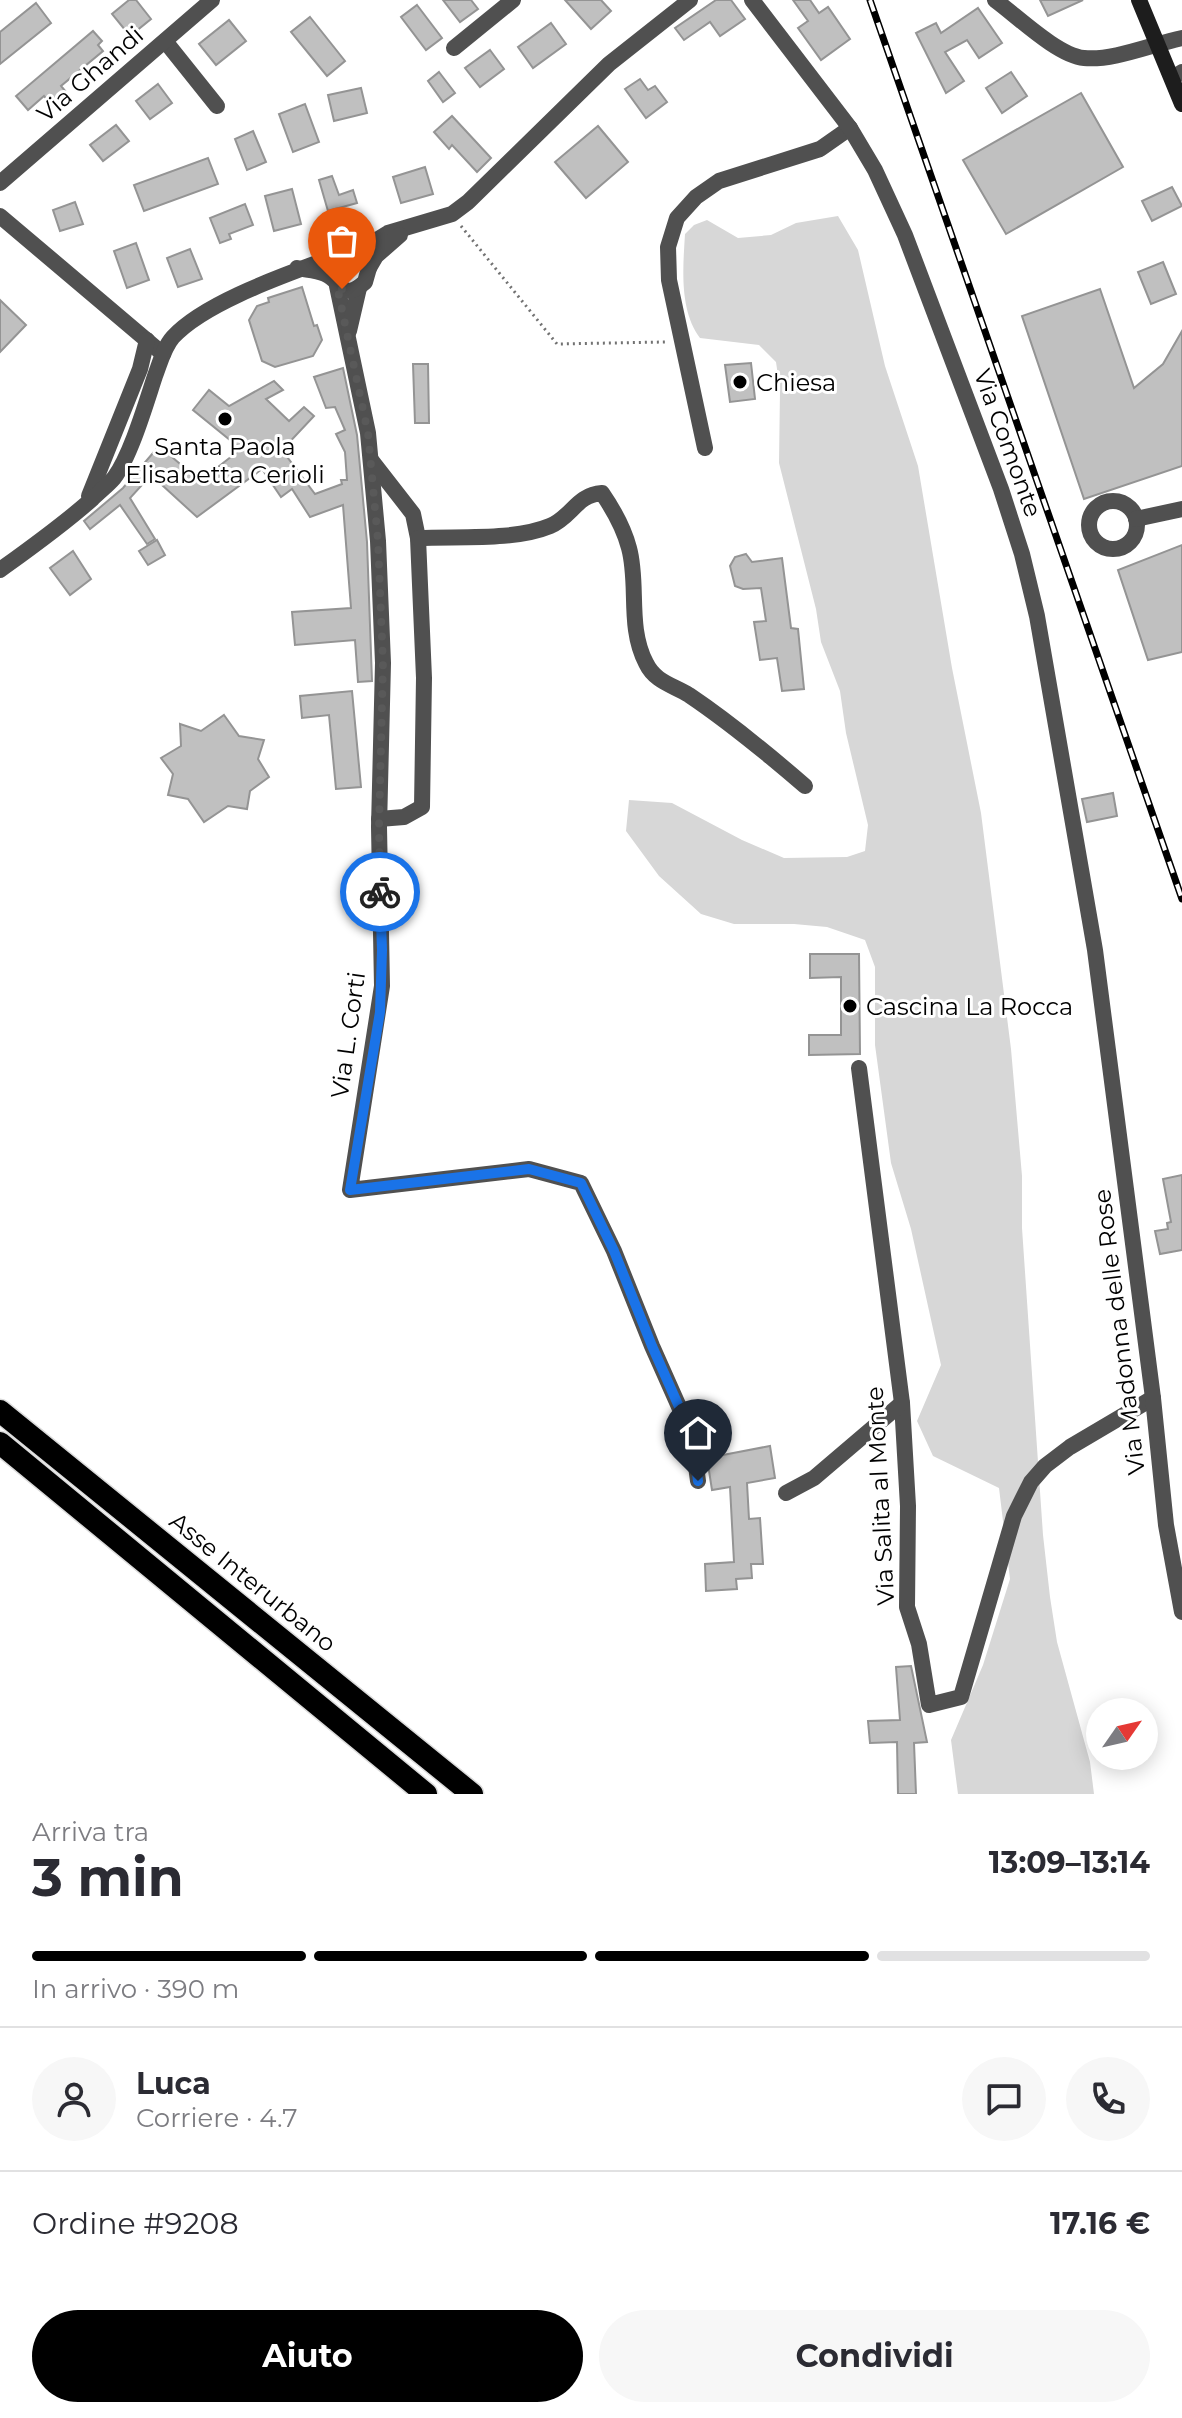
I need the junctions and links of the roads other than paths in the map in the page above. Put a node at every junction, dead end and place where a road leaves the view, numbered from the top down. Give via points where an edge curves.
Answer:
1 (212, 0) edge
2 (513, 0) edge
3 (690, 0) edge
4 (752, 0) edge
5 (995, 0) edge
6 (1139, 0) edge
7 (1182, 38) edge
8 (165, 41) junction
9 (1158, 45) junction
10 (454, 48) dead end
11 (1177, 75) edge
12 (1182, 104) edge
13 (217, 106) dead end
14 (850, 128) junction
15 (0, 183) edge
16 (0, 216) edge
17 (415, 226) junction
18 (357, 252) junction
19 (337, 256) junction
20 (297, 268) junction
21 (369, 268) junction
22 (334, 281) junction
23 (359, 288) junction
24 (348, 333) junction
25 (147, 340) junction
26 (163, 354) junction
27 (705, 448) dead end
28 (371, 460) junction
29 (85, 505) junction
30 (1182, 509) edge
31 (1136, 519) dead end
32 (418, 538) junction
33 (0, 570) edge
34 (805, 786) dead end
35 (379, 819) junction
36 (1095, 950) joint
37 (859, 1068) dead end
38 (1153, 1398) junction
39 (902, 1403) junction
40 (0, 1411) edge
41 (0, 1443) edge
42 (698, 1481) dead end
43 (786, 1493) dead end
44 (1182, 1612) edge
45 (220, 1623) junction
46 (410, 1794) edge
47 (426, 1794) edge
48 (472, 1794) edge

1 - 8 street, Via Ghandi
2 - 10 street
3 - 17 street via 609,64 484,189 452,214
4 - 14 street, Via Comonte
5 - 9 street via 1077,57
6 - 9 main road
7 - 9 street
8 - 13 street
8 - 15 street, Via Ghandi
9 - 11 main road
11 - 12 main road
14 - 27 street via 820,149 719,181 677,218 668,247 669,280
14 - 36 street, Via Comonte via 905,235 1022,554
16 - 25 street
17 - 18 street via 388,233
17 - 21 street via 396,237
18 - 19 street
18 - 21 street
19 - 20 street
19 - 22 street via 331,263
20 - 22 street
20 - 26 street via 202,315 173,337
21 - 23 street
22 - 23 street via 351,290
22 - 24 street, Via L. Corti
23 - 24 street, Via L. Corti
24 - 28 street, Via L. Corti
25 - 26 street
25 - 29 street
26 - 29 street via 114,477
28 - 32 street via 413,514
28 - 35 street, Via L. Corti via 383,663
29 - 33 street
30 - 31 street
32 - 34 street via 525,533 553,525 589,494 602,493 629,550 639,647 647,666
32 - 35 street via 422,807 404,817
35 - 42 street, Via L. Corti via 381,999 350,1190 529,1169 581,1183 692,1436
36 - 38 street, Via Madonna delle Rose
37 - 39 street, Via Salita al Monte
38 - 39 street, Via Salita al Monte via 1070,1447 1031,1482 1014,1516 961,1697 929,1705 907,1607
38 - 44 street, Via Madonna delle Rose via 1166,1525
39 - 43 street via 814,1478
40 - 48 highway, Asse Interurbano
41 - 45 highway
45 - 46 highway via 248,1658
45 - 47 highway

